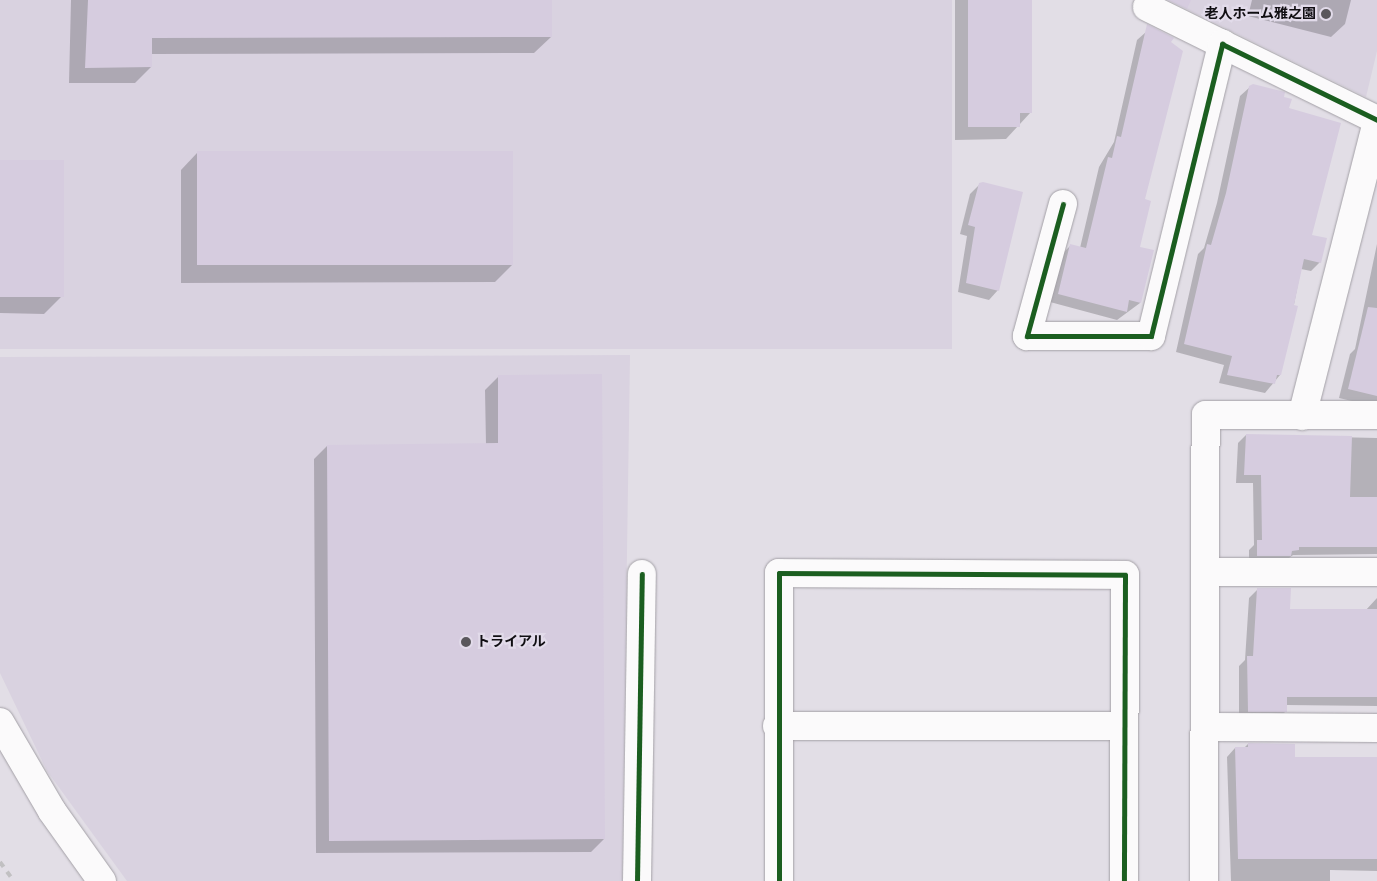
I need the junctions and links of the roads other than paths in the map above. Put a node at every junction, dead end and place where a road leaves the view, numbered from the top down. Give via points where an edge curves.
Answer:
1 (1147, 7) dead end
2 (1222, 44) junction
3 (1377, 121) edge
4 (1063, 204) dead end
5 (1302, 416) junction
6 (1377, 416) edge
7 (1205, 572) junction
8 (1377, 572) edge
9 (642, 574) dead end
10 (0, 722) edge
11 (777, 726) junction
12 (1123, 726) junction
13 (1205, 727) junction
14 (1377, 728) edge
15 (102, 881) edge
16 (637, 881) edge
17 (779, 881) edge
18 (1124, 881) edge
19 (1204, 881) edge

1 - 2 street
2 - 3 street
2 - 4 street via 1151,336 1028,336
3 - 5 street
5 - 6 street
5 - 7 street via 1206,415
7 - 8 street
7 - 13 street
9 - 16 street
10 - 15 street via 52,811
11 - 12 street
11 - 12 street via 779,573 1125,575
11 - 17 street
12 - 18 street
13 - 14 street
13 - 19 street

